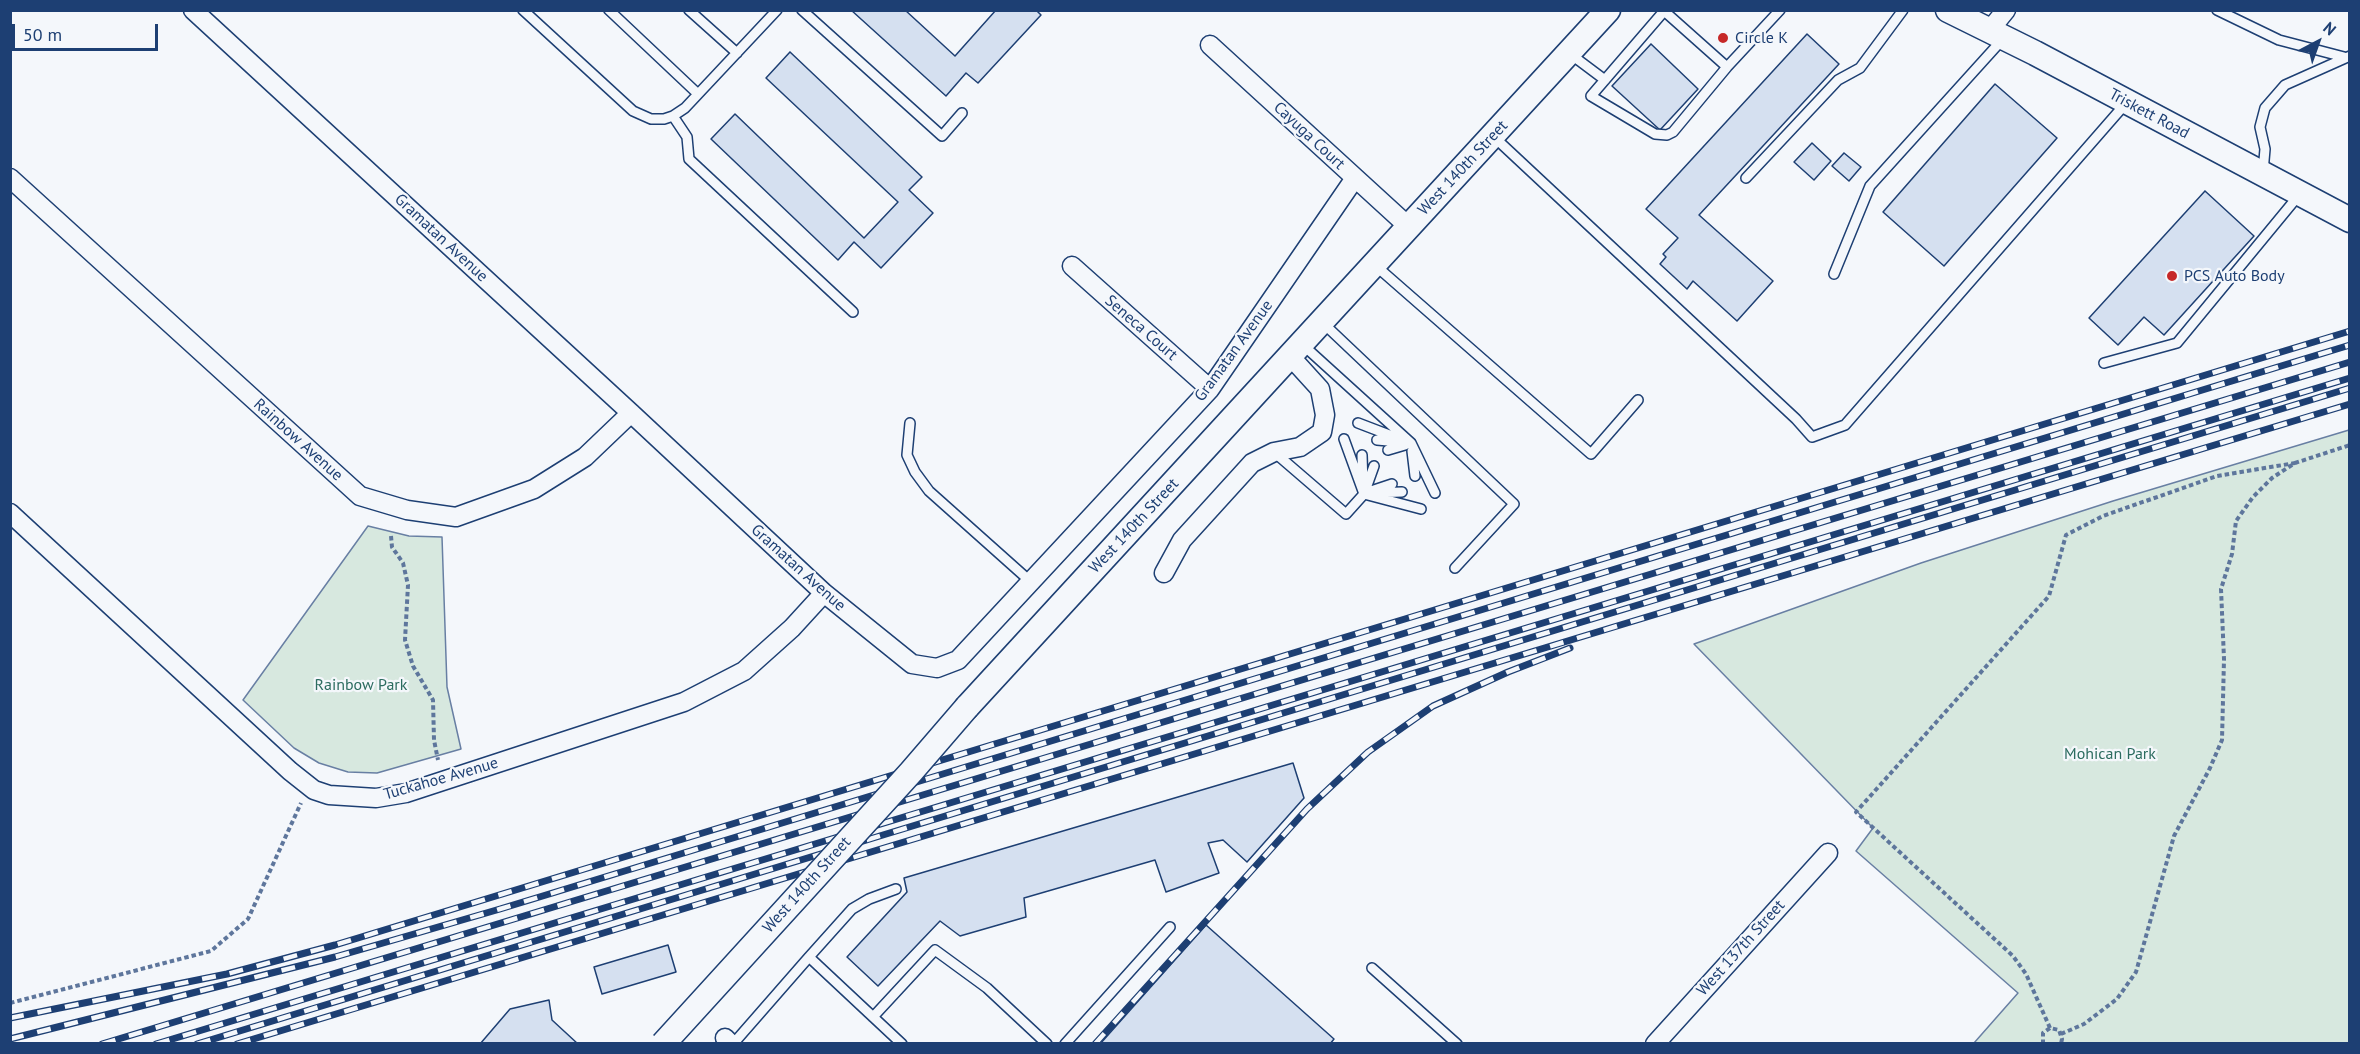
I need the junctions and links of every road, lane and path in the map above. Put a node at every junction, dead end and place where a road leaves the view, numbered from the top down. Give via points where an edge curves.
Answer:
1 (193, 10) edge
2 (523, 10) edge
3 (609, 10) edge
4 (689, 10) edge
5 (777, 10) edge
6 (802, 10) edge
7 (1608, 10) edge
8 (1780, 10) edge
9 (1903, 10) edge
10 (1948, 10) edge
11 (2006, 10) edge
12 (2217, 10) edge
13 (1664, 11) edge
14 (1996, 34) junction
15 (1210, 45) dead end
16 (737, 53) junction
17 (1569, 53) junction
18 (2347, 56) edge
19 (1727, 67) junction
20 (1605, 80) junction
21 (698, 94) junction
22 (2127, 102) junction
23 (962, 113) dead end
24 (673, 116) junction
25 (1493, 136) junction
26 (2263, 175) junction
27 (10, 178) edge
28 (1355, 178) junction
29 (1746, 178) dead end
30 (2300, 194) junction
31 (2349, 220) edge
32 (1408, 227) junction
33 (1374, 264) junction
34 (1072, 266) dead end
35 (1834, 274) dead end
36 (853, 312) dead end
37 (1321, 321) junction
38 (1295, 349) junction
39 (2104, 363) dead end
40 (1210, 389) junction
41 (1638, 400) dead end
42 (631, 413) junction
43 (910, 423) dead end
44 (1358, 423) dead end
45 (1366, 431) dead end
46 (1344, 439) dead end
47 (1377, 440) dead end
48 (1411, 443) junction
49 (2349, 445) edge
50 (1352, 447) dead end
51 (1388, 450) dead end
52 (1274, 452) junction
53 (1362, 456) dead end
54 (2295, 463) junction
55 (1374, 466) dead end
56 (1407, 468) dead end
57 (1415, 476) dead end
58 (1392, 483) dead end
59 (1425, 483) dead end
60 (1402, 492) dead end
61 (1435, 493) dead end
62 (1364, 494) junction
63 (1410, 499) dead end
64 (1421, 509) dead end
65 (10, 513) edge
66 (391, 536) dead end
67 (1455, 568) dead end
68 (1164, 573) dead end
69 (1031, 582) junction
70 (824, 593) junction
71 (438, 760) dead end
72 (302, 803) dead end
73 (1828, 853) dead end
74 (896, 889) dead end
75 (1170, 927) dead end
76 (809, 957) junction
77 (1372, 968) dead end
78 (10, 1003) edge
79 (873, 1017) junction
80 (2050, 1028) junction
81 (2061, 1034) junction
82 (730, 1042) edge
83 (663, 1044) edge
84 (902, 1044) edge
85 (1047, 1044) edge
86 (1065, 1044) edge
87 (1457, 1044) edge
88 (1654, 1044) edge
89 (2043, 1044) edge
90 (2061, 1044) edge

1 - 42 street, Gramatan Avenue
2 - 24 lane via 633,111 651,119
3 - 21 lane
4 - 16 lane
5 - 16 lane
6 - 23 lane via 942,136
7 - 17 main road, West 140th Street
8 - 19 lane
9 - 29 lane via 1860,68 1838,80
10 - 14 main road, Triskett Road
11 - 14 street
12 - 18 lane via 2280,40
13 - 19 lane
13 - 20 lane
14 - 22 main road, Triskett Road
14 - 35 lane via 1870,186
15 - 28 street, Cayuga Court
16 - 21 lane
17 - 20 lane
17 - 25 main road, West 140th Street
18 - 26 lane via 2285,86 2265,108 2259,127 2265,149
19 - 20 lane via 1673,132 1666,135 1656,134 1591,96
21 - 24 lane
22 - 25 lane via 1845,425 1812,437
22 - 26 main road, Triskett Road
24 - 36 lane via 687,137 689,159
25 - 32 main road, West 140th Street
26 - 30 main road, Triskett Road
27 - 42 street, Rainbow Avenue via 360,496 407,510 456,517 534,489 585,457
28 - 32 street, Cayuga Court
28 - 40 street, Gramatan Avenue
30 - 31 main road, Triskett Road
30 - 39 lane via 2177,342
32 - 33 main road, West 140th Street
33 - 37 main road, West 140th Street
33 - 41 lane via 1591,454
34 - 40 street, Seneca Court
37 - 38 main road, West 140th Street
37 - 67 lane via 1514,504
38 - 48 lane
38 - 52 street via 1320,389 1325,415 1322,432 1300,447
38 - 83 main road, West 140th Street, bridge
40 - 69 street, Gramatan Avenue
42 - 70 street, Gramatan Avenue
43 - 69 lane via 908,455 929,491
44 - 48 lane
45 - 48 lane
46 - 62 lane
47 - 48 lane
48 - 51 lane
48 - 56 lane
48 - 57 lane
48 - 59 lane
48 - 61 lane
49 - 54 path
50 - 62 lane
52 - 62 lane via 1346,514
52 - 68 street via 1252,463 1182,540
53 - 62 lane
54 - 80 path via 2217,476 2103,516 2066,535 2049,596 1856,812 2013,956 2026,974
54 - 81 path via 2272,478 2236,520 2232,554 2221,590 2222,740 2174,836 2136,972 2116,999 2084,1024
55 - 62 lane
58 - 62 lane
60 - 62 lane
62 - 63 lane
62 - 64 lane
65 - 70 street, Tuckahoe Avenue via 290,771 314,790 329,795 376,798 406,793 684,702 744,671
66 - 71 path via 408,585 405,640 413,666 433,700
69 - 70 street, Gramatan Avenue via 958,660 937,668 912,664
72 - 78 path via 248,919 211,951
73 - 88 street, West 137th Street
74 - 76 lane via 852,909
75 - 86 lane
76 - 79 lane
76 - 82 lane
77 - 87 lane
79 - 84 lane
79 - 85 lane via 935,950 987,988
80 - 81 path
80 - 89 path via 2043,1033
81 - 90 path

